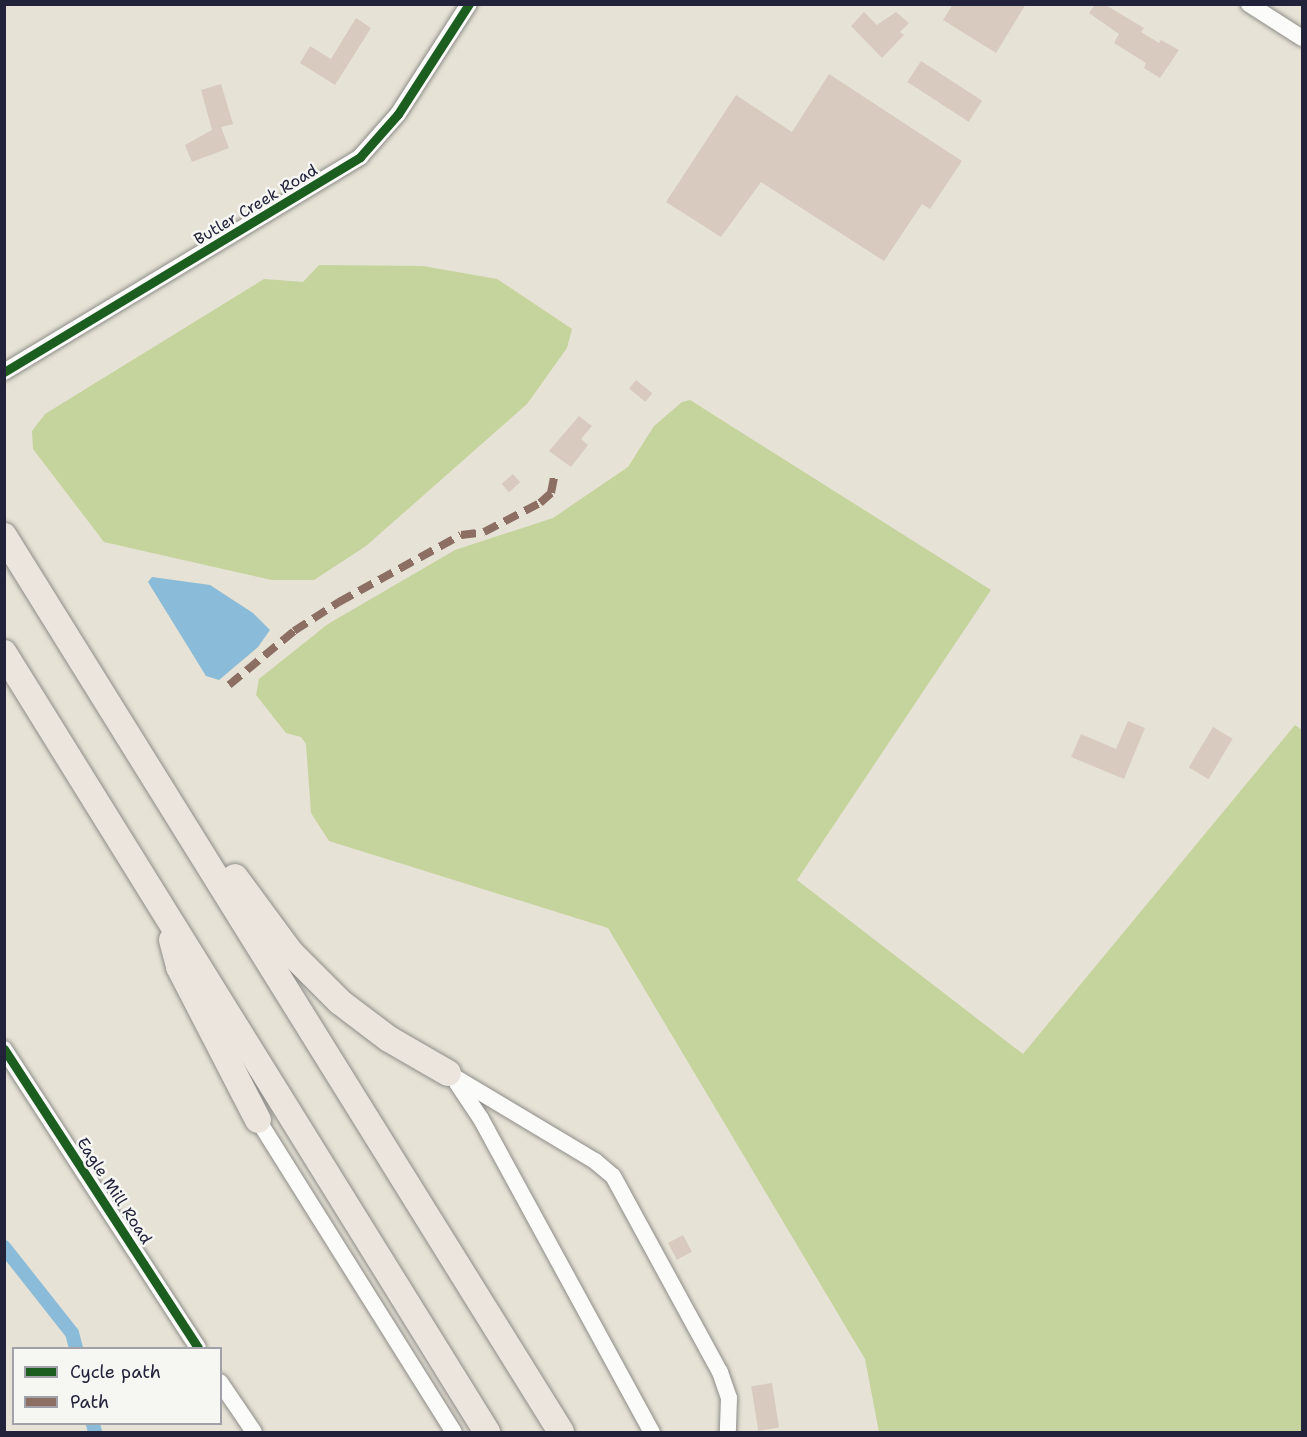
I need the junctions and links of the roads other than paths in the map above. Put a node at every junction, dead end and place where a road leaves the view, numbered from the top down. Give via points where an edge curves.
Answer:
1 (469, 4) edge
2 (1249, 4) edge
3 (1302, 38) edge
4 (4, 372) edge
5 (4, 536) edge
6 (19, 559) junction
7 (4, 653) edge
8 (163, 908) junction
9 (4, 1049) edge
10 (448, 1073) junction
11 (258, 1120) joint
12 (297, 1187) junction
13 (197, 1347) edge
14 (222, 1385) edge
15 (254, 1432) edge
16 (444, 1432) edge
17 (454, 1432) edge
18 (487, 1432) edge
19 (561, 1432) edge
20 (652, 1432) edge
21 (728, 1432) edge

1 - 4 street, Butler Creek Road via 398,114 360,157
2 - 3 street
5 - 6 highway
6 - 10 highway via 243,890 291,953 364,1022
6 - 19 highway
7 - 8 highway
8 - 11 highway via 179,967
8 - 18 highway
9 - 13 street, Eagle Mill Road
10 - 20 street via 481,1119
10 - 21 street via 595,1161 613,1176 720,1372 729,1398
11 - 12 street
12 - 16 street via 325,1241
12 - 17 street
14 - 15 street

